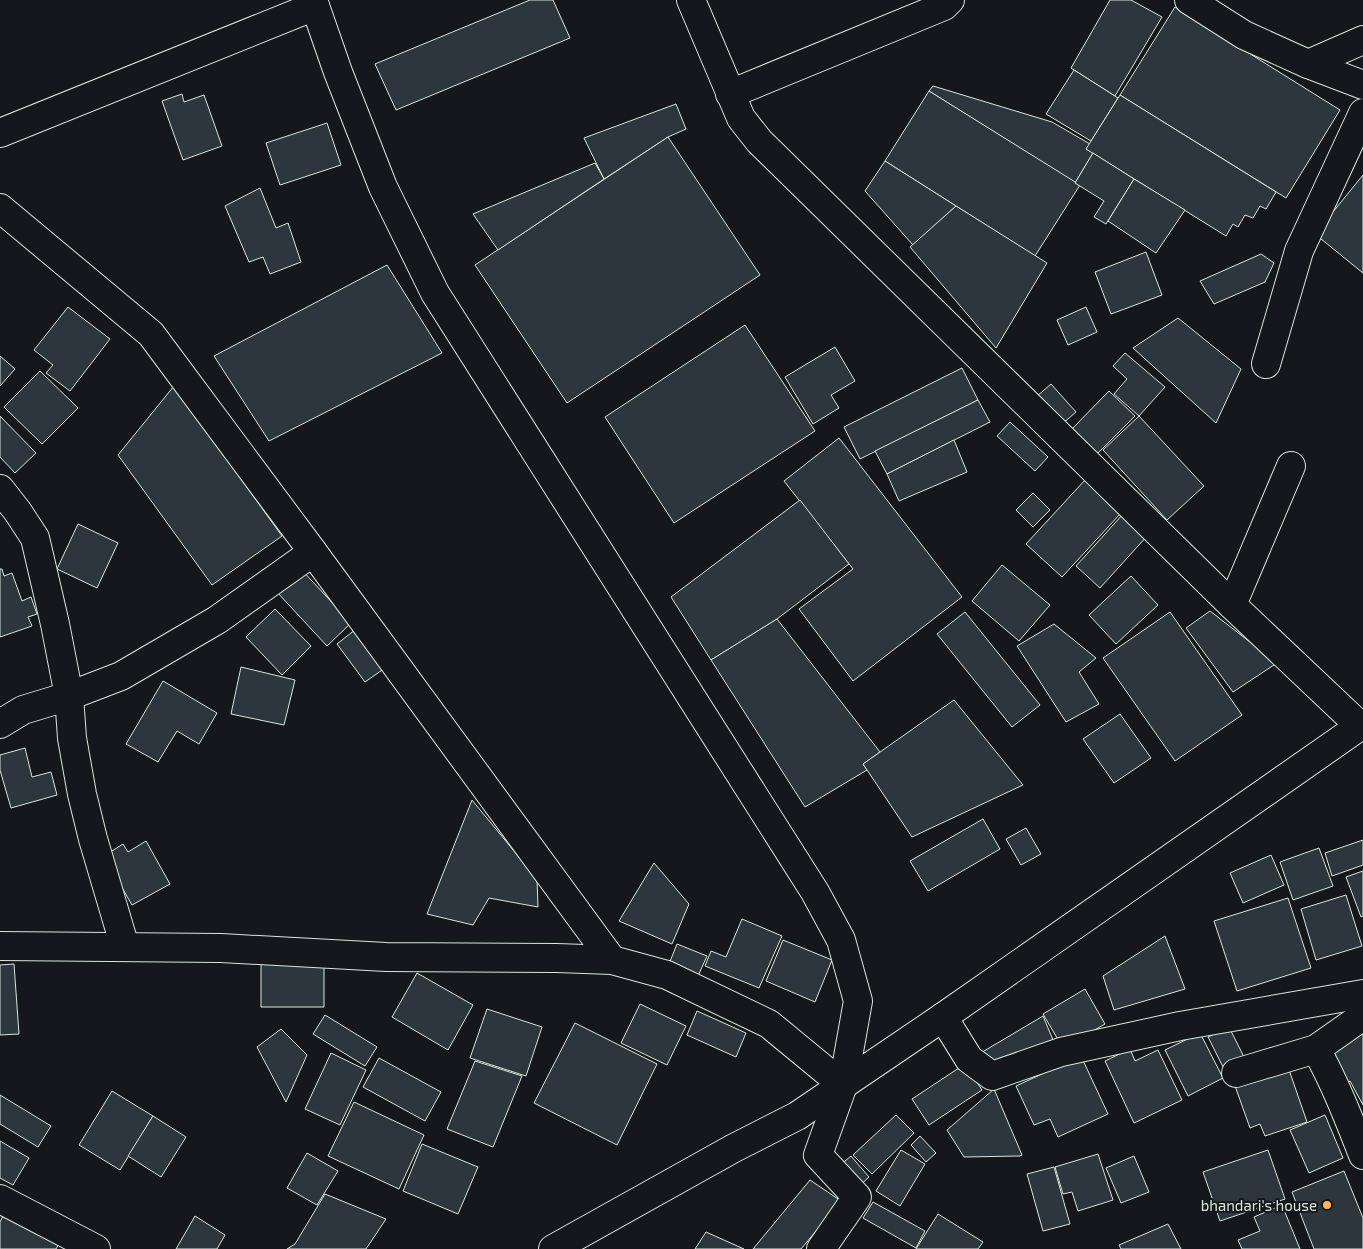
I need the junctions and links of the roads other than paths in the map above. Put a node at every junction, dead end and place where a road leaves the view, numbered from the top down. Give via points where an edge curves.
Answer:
1 (691, 0) edge
2 (950, 0) edge
3 (1189, 0) edge
4 (314, 3) edge
5 (1363, 40) edge
6 (1308, 64) junction
7 (1363, 85) edge
8 (730, 94) junction
9 (1363, 113) edge
10 (0, 133) edge
11 (0, 208) edge
12 (1266, 364) dead end
13 (1291, 466) dead end
14 (0, 489) edge
15 (313, 552) junction
16 (1232, 605) junction
17 (69, 696) junction
18 (0, 724) edge
19 (1362, 725) edge
20 (0, 946) edge
21 (125, 947) junction
22 (612, 960) junction
23 (1363, 994) edge
24 (1363, 1016) edge
25 (943, 1017) junction
26 (1316, 1049) junction
27 (1236, 1074) dead end
28 (843, 1085) junction
29 (1363, 1155) edge
30 (0, 1199) edge
31 (96, 1249) edge
32 (553, 1249) edge
33 (821, 1249) edge

1 - 8 street
2 - 8 street via 944,6
3 - 6 street via 1244,35
4 - 10 street
4 - 28 street via 383,187 435,293 815,892 841,940 858,1001
5 - 6 street
6 - 7 street
8 - 16 street via 741,118 759,141
9 - 12 street via 1299,252
11 - 15 street via 150,334
13 - 16 street
14 - 17 street via 35,538
15 - 17 street via 217,620 121,676
15 - 22 street
16 - 19 street
17 - 18 street via 23,710
17 - 21 street via 72,738 82,794
19 - 25 street
20 - 21 street
21 - 22 street via 221,948 386,957
22 - 28 street via 667,975 769,1024
23 - 25 street via 1180,1026 1079,1048 992,1076 969,1059
24 - 26 street
25 - 28 street
26 - 27 street
26 - 29 street
28 - 32 street via 797,1116
28 - 33 street via 818,1155 857,1197
30 - 31 street

